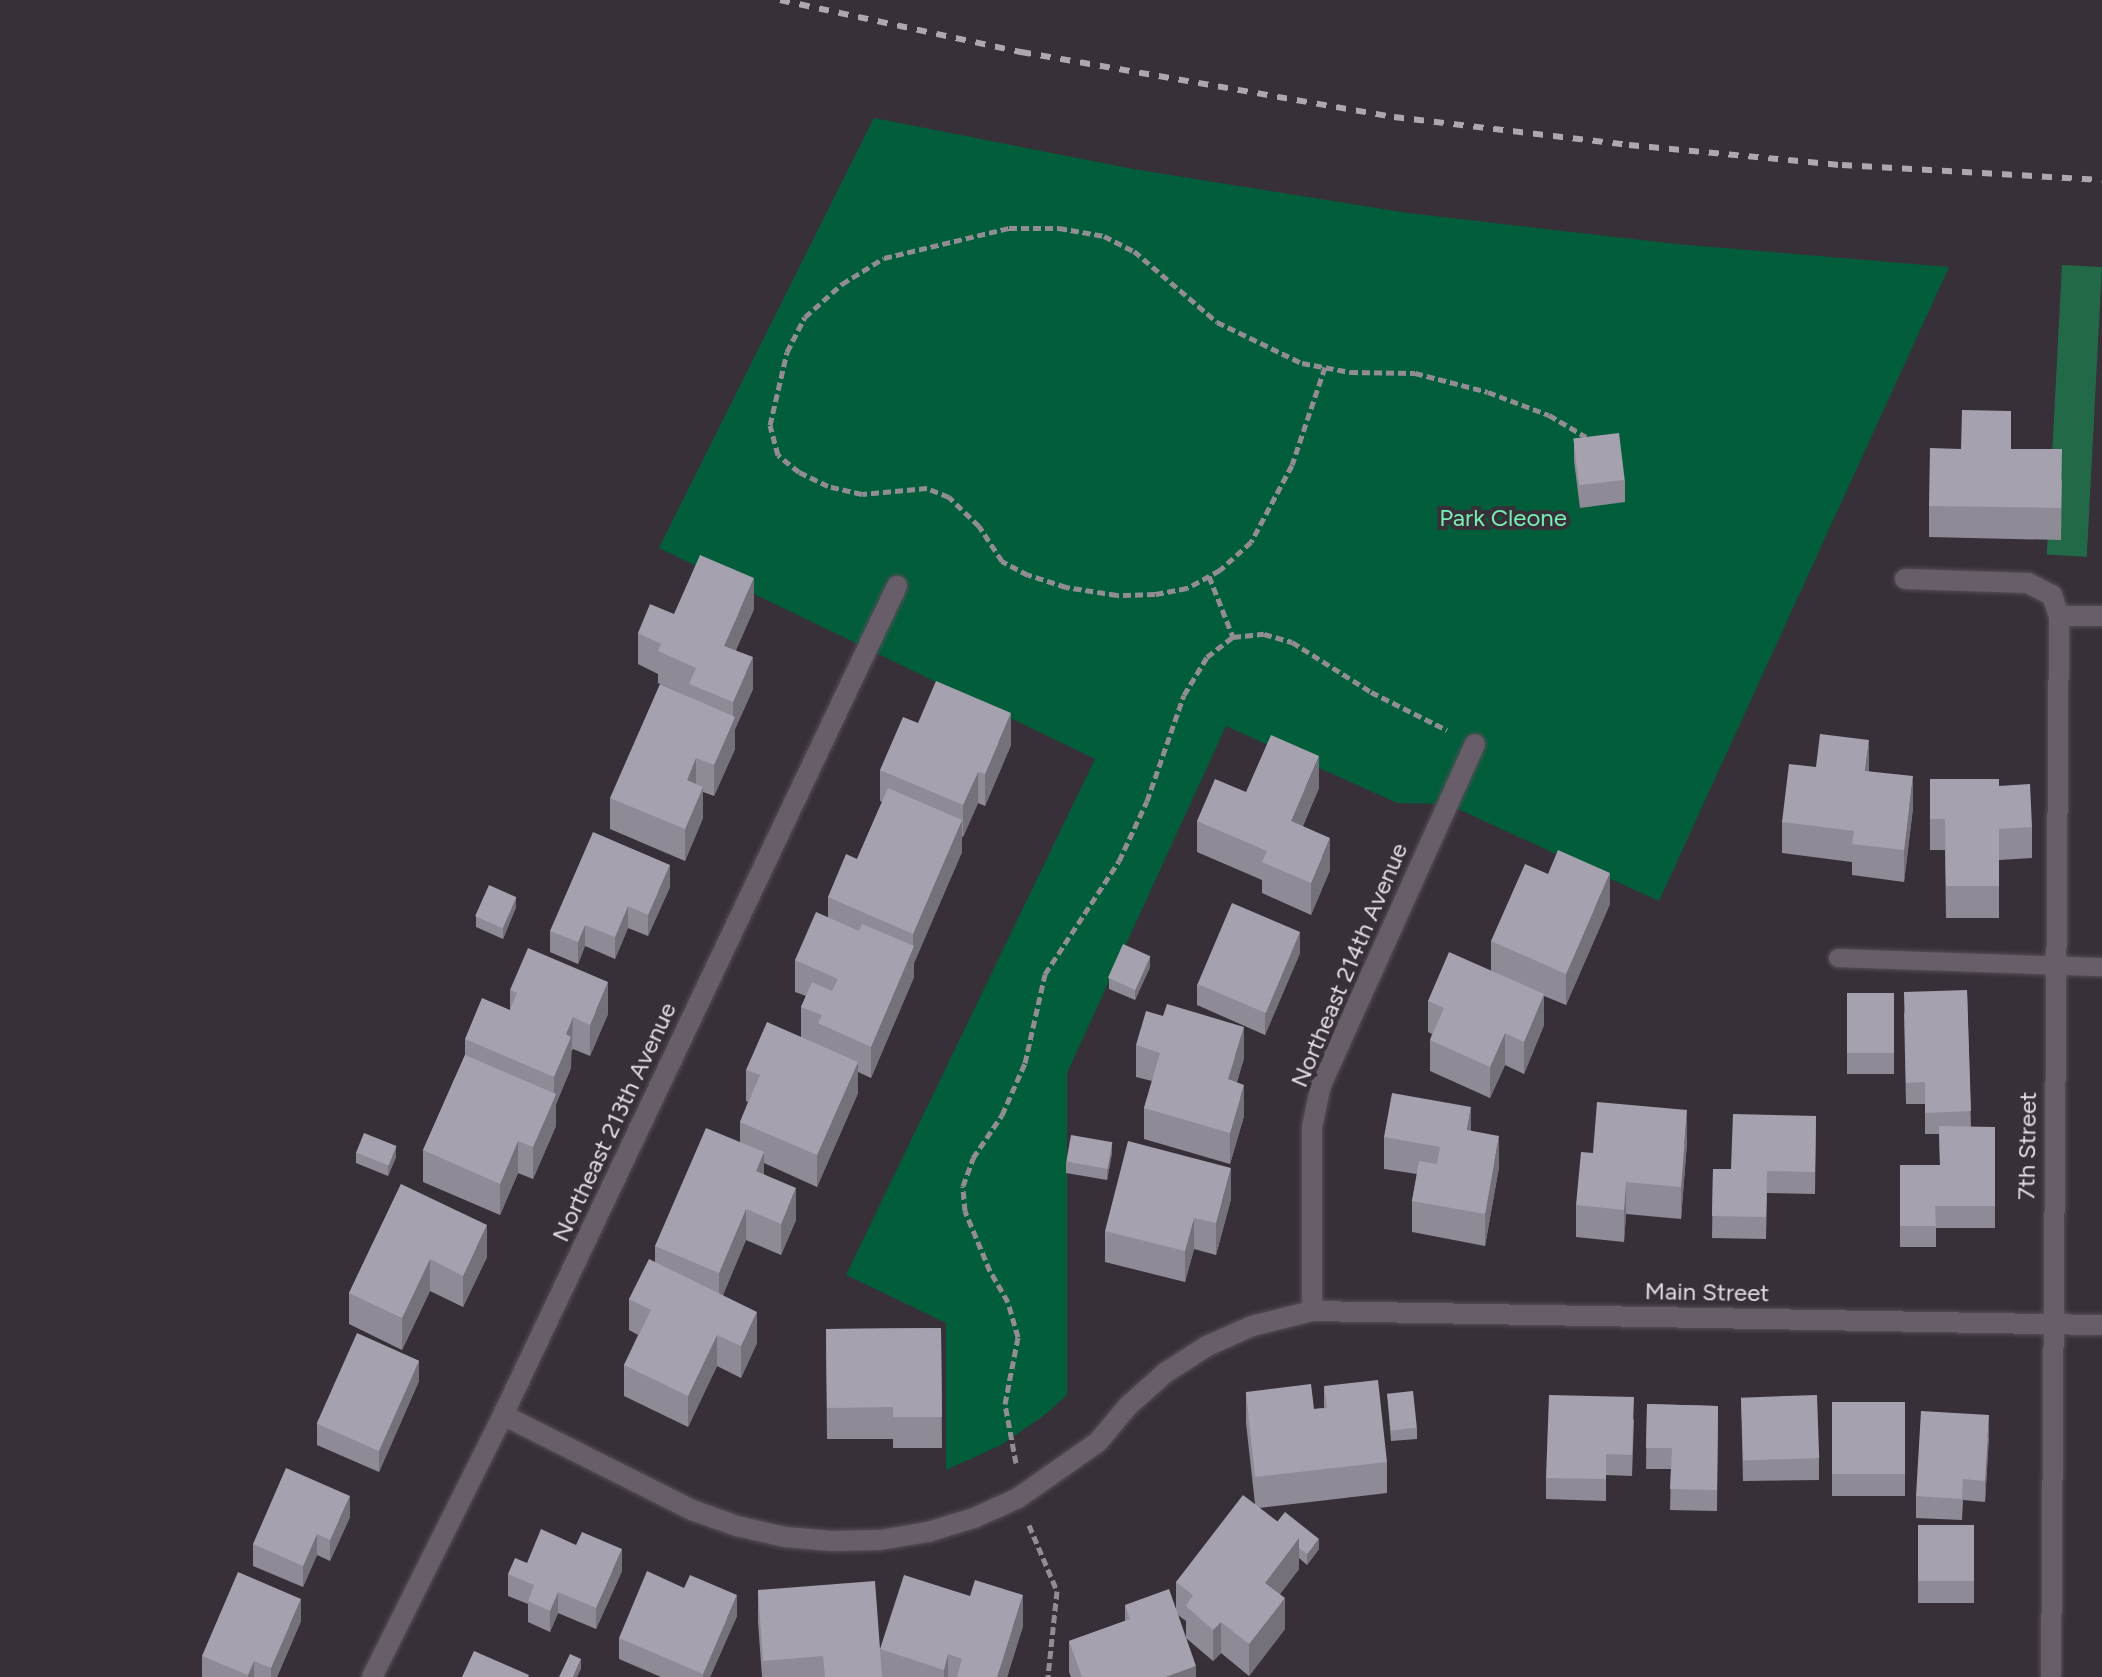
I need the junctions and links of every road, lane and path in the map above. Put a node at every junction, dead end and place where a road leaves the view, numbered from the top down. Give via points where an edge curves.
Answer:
1 (1325, 367) junction
2 (1586, 437) edge
3 (1209, 576) junction
4 (1905, 579) dead end
5 (897, 586) dead end
6 (2059, 616) junction
7 (2102, 616) edge
8 (1233, 637) junction
9 (1475, 744) joint
10 (1838, 958) dead end
11 (2055, 966) junction
12 (2102, 967) edge
13 (1312, 1311) junction
14 (2052, 1324) junction
15 (2102, 1325) edge
16 (503, 1415) junction
17 (1020, 1497) junction
18 (372, 1677) edge
19 (1048, 1677) edge
20 (2051, 1677) edge

1 - 2 path via 1415,373 1488,392 1549,415
1 - 3 path via 1274,503 1251,542
1 - 3 path via 1302,363 1217,322 1162,272 1114,241 1059,228 1009,228 884,258 842,284 805,317 787,352 770,425 778,455 799,472 862,494 927,488 949,497 979,526 1002,561 1066,587 1155,594 1187,588
3 - 8 path
4 - 6 street via 2028,583 2052,595
5 - 16 street, Northeast 213th Avenue
6 - 7 street
6 - 11 street, 7th Street
8 - 9 path via 1264,634 1292,642 1371,692
8 - 17 path via 1207,657 1184,695 1147,801 1119,861 1045,974 1025,1063 963,1186 965,1211 1008,1302 1018,1337 1005,1404
9 - 13 street, Northeast 214th Avenue via 1321,1085 1312,1127
10 - 11 lane
11 - 12 lane
11 - 14 street, 7th Street
13 - 14 street, Main Street
13 - 17 street, Main Street via 1252,1326 1207,1346 1165,1373 1098,1442
14 - 15 street, Main Street
14 - 20 street, 7th Street
16 - 17 street, Main Street via 692,1510 785,1537 832,1541 916,1534 974,1518
16 - 18 street, Northeast 213th Avenue
17 - 19 path via 1057,1591

